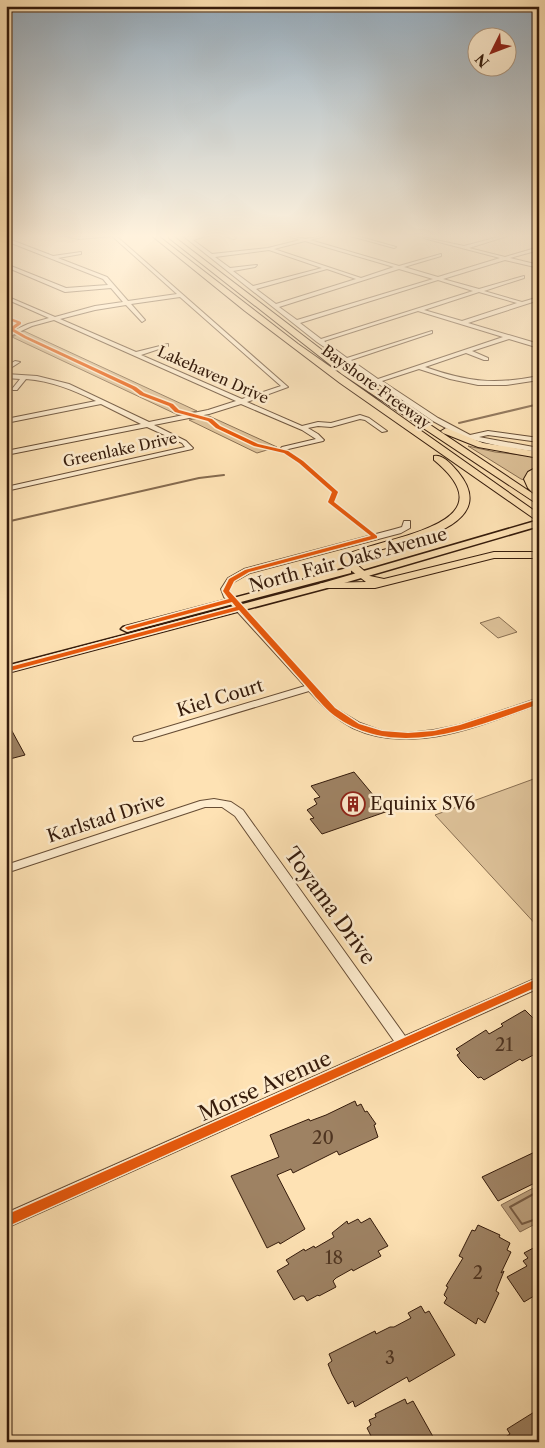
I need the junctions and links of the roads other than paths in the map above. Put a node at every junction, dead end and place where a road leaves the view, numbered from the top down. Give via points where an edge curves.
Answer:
1 (127, 302) edge
2 (19, 303) edge
3 (124, 303) edge
4 (189, 303) edge
5 (238, 303) edge
6 (255, 303) edge
7 (271, 303) edge
8 (286, 303) edge
9 (359, 303) edge
10 (441, 303) edge
11 (521, 303) edge
12 (275, 306) junction
13 (418, 310) junction
14 (54, 318) junction
15 (142, 320) dead end
16 (296, 322) junction
17 (462, 323) junction
18 (430, 332) dead end
19 (6, 336) edge
20 (508, 337) junction
21 (319, 341) junction
22 (166, 346) dead end
23 (539, 346) edge
24 (466, 351) junction
25 (137, 354) junction
26 (486, 359) dead end
27 (346, 360) junction
28 (17, 362) dead end
29 (420, 367) junction
30 (6, 368) edge
31 (6, 376) edge
32 (25, 377) junction
33 (539, 378) edge
34 (377, 382) junction
35 (14, 389) dead end
36 (102, 402) junction
37 (243, 402) junction
38 (399, 409) junction
39 (6, 421) edge
40 (147, 424) junction
41 (301, 428) junction
42 (384, 431) dead end
43 (416, 434) junction
44 (471, 437) junction
45 (539, 440) edge
46 (284, 448) dead end
47 (539, 450) edge
48 (6, 452) edge
49 (539, 455) edge
50 (539, 469) edge
51 (6, 488) edge
52 (539, 493) edge
53 (539, 502) edge
54 (539, 518) edge
55 (406, 523) dead end
56 (539, 523) edge
57 (539, 555) edge
58 (358, 572) junction
59 (384, 583) junction
60 (323, 586) junction
61 (235, 604) junction
62 (6, 661) edge
63 (6, 670) edge
64 (311, 688) junction
65 (539, 701) edge
66 (138, 739) dead end
67 (218, 801) joint
68 (6, 869) edge
69 (539, 982) edge
70 (403, 1043) junction
71 (6, 1221) edge

1 - 15 street
2 - 14 street, Lakehaven Drive
3 - 14 street
4 - 37 street via 285,387
5 - 43 highway, Bayshore Freeway
6 - 38 highway, Bayshore Freeway
7 - 12 street
8 - 12 street
9 - 16 street
10 - 13 street
11 - 17 street
12 - 16 street
13 - 17 street
13 - 21 street
14 - 19 street
14 - 25 street, Lakehaven Drive
16 - 21 street
17 - 20 street
18 - 27 street
20 - 23 street
20 - 24 street
21 - 27 street
22 - 25 street
24 - 26 street
24 - 29 street
25 - 37 street, Lakehaven Drive
27 - 34 street
28 - 30 street
29 - 33 street via 479,385 502,385
29 - 34 street
31 - 32 street
32 - 35 street
32 - 36 street via 67,385
34 - 44 street
36 - 39 street
36 - 40 street
37 - 40 street
37 - 41 street, Lakehaven Drive
38 - 49 highway via 467,441
38 - 53 highway, Bayshore Freeway
40 - 48 street
40 - 51 street, Greenlake Drive via 190,448
41 - 42 street via 360,418
41 - 46 street via 321,440
43 - 54 highway, Bayshore Freeway
43 - 58 highway via 421,445 460,481 464,493 462,507 450,521 428,533 353,554 348,563
44 - 45 street via 488,432
44 - 47 street
50 - 52 highway via 529,479
55 - 61 street via 406,528 398,531 247,571 226,586 227,594
56 - 58 main road, North Fair Oaks Avenue via 466,546
57 - 59 highway via 478,557
58 - 59 highway
58 - 60 main road, North Fair Oaks Avenue
58 - 61 main road, North Fair Oaks Avenue
59 - 60 highway
60 - 61 main road, North Fair Oaks Avenue
61 - 62 main road, North Fair Oaks Avenue
61 - 63 main road, North Fair Oaks Avenue
61 - 64 street
64 - 65 street via 347,720 371,731 399,736 447,732
64 - 66 street, Kiel Court
67 - 68 street, Karlstad Drive
67 - 70 street, Toyama Drive via 239,814
69 - 70 street, Morse Avenue
70 - 71 street, Morse Avenue

